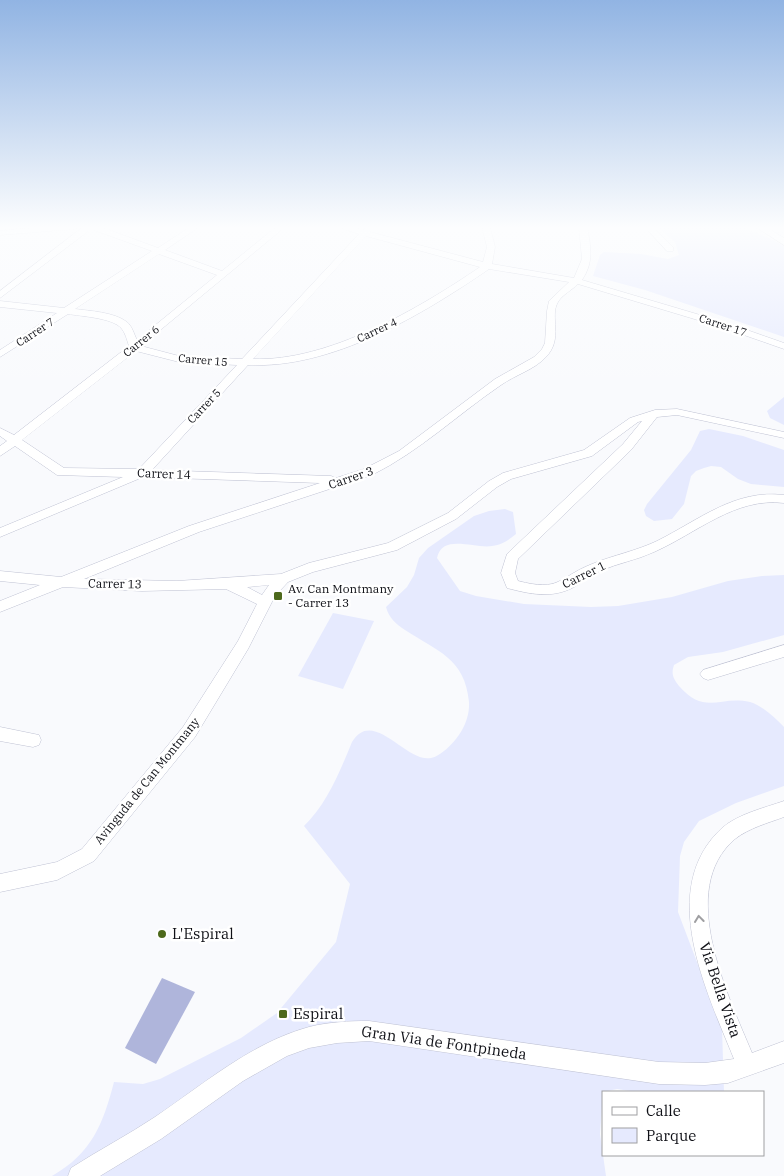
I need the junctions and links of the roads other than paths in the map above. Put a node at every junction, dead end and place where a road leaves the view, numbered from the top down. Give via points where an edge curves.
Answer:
1 (17, 282) edge
2 (110, 282) edge
3 (213, 282) edge
4 (320, 282) edge
5 (464, 282) edge
6 (576, 282) edge
7 (580, 282) edge
8 (0, 295) edge
9 (0, 304) edge
10 (64, 312) junction
11 (784, 346) edge
12 (134, 347) junction
13 (0, 354) edge
14 (244, 363) junction
15 (655, 413) junction
16 (0, 431) edge
17 (784, 435) edge
18 (15, 440) junction
19 (0, 452) edge
20 (142, 473) junction
21 (342, 481) junction
22 (784, 499) edge
23 (0, 534) edge
24 (0, 576) edge
25 (283, 579) junction
26 (57, 584) junction
27 (230, 585) junction
28 (265, 602) junction
29 (0, 607) edge
30 (784, 651) edge
31 (708, 674) dead end
32 (0, 734) edge
33 (33, 740) dead end
34 (784, 809) edge
35 (0, 883) edge
36 (784, 1052) edge
37 (747, 1065) junction
38 (79, 1176) edge

1 - 8 street
2 - 10 street, Carrer 7
3 - 12 street, Carrer 6
4 - 14 street, Carrer 5
5 - 14 street, Carrer 4 via 361,338 271,363
6 - 21 street, Carrer 3 via 554,301 552,334 546,351 531,364 500,381 390,463
7 - 11 street, Carrer 17
9 - 10 street
10 - 12 street via 121,322 126,326
10 - 13 street, Carrer 7
12 - 14 street, Carrer 15 via 179,359
12 - 18 street, Carrer 6
14 - 20 street, Carrer 5
15 - 17 street, Avinguda de Can Montmany via 677,412
15 - 22 street, Carrer 1 via 626,447 512,558 508,573 512,584 535,591 563,587 590,570 649,550 747,500 772,495
15 - 25 street, Avinguda de Can Montmany via 634,420 588,453 508,476 452,516 392,547 309,568
16 - 18 street, Carrer 14
18 - 19 street, Carrer 6
18 - 20 street, Carrer 14 via 61,472
20 - 21 street, Carrer 14
20 - 23 street, Carrer 5
21 - 26 street, Carrer 3 via 194,528
24 - 26 street, Carrer 13
25 - 27 street, Carrer 13
25 - 28 street, Avinguda de Can Montmany
26 - 27 street, Carrer 13
26 - 29 street, Carrer 3
27 - 28 street, Carrer 13
28 - 35 street, Avinguda de Can Montmany via 243,645 189,732 88,855 73,866 42,877
30 - 31 street
32 - 33 street
37 -> 34 street, Via Bella Vista via 714,982 701,937 699,888 714,849 728,833
36 - 37 street, Gran Via de Fontpineda
37 - 38 street, Gran Via de Fontpineda via 728,1072 659,1073 370,1031 323,1033 272,1050 162,1125

